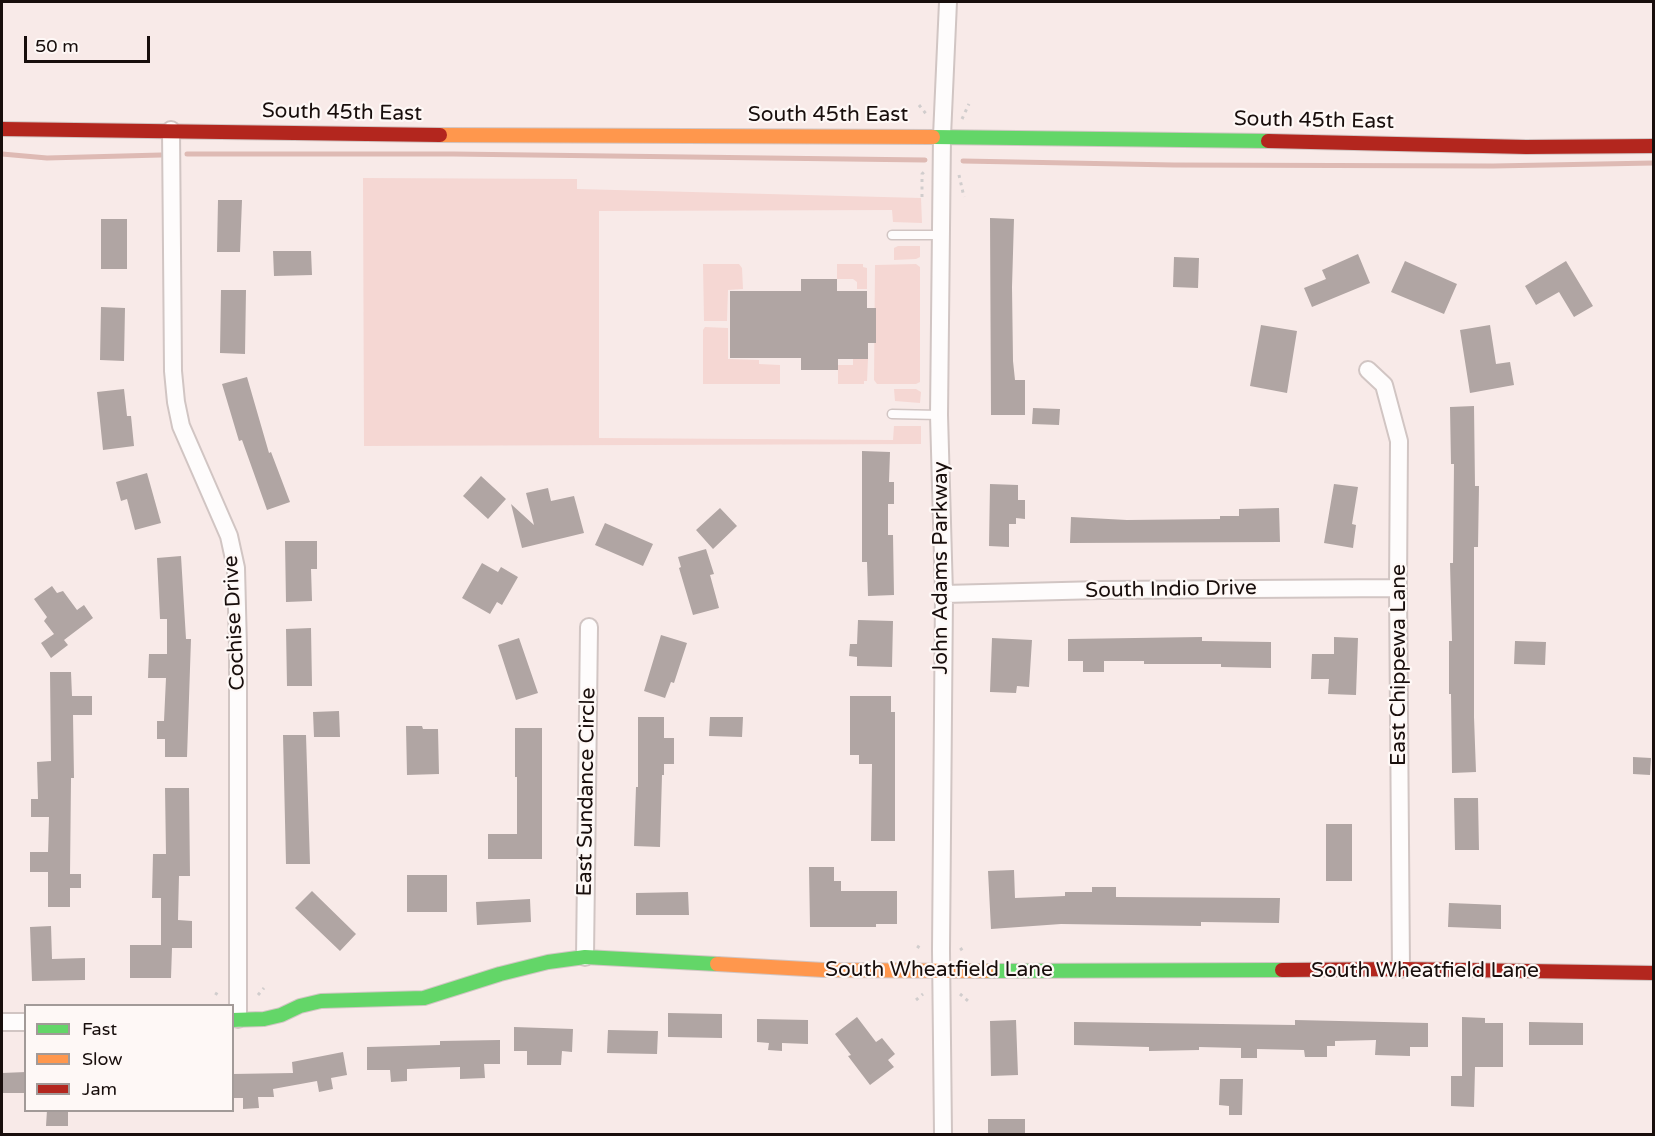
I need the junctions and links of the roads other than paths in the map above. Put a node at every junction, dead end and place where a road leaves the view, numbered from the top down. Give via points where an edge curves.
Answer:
1 (948, 2) edge
2 (2, 129) edge
3 (171, 130) junction
4 (942, 136) junction
5 (1653, 146) edge
6 (892, 235) dead end
7 (941, 235) junction
8 (1368, 370) dead end
9 (892, 414) dead end
10 (939, 415) junction
11 (1398, 588) junction
12 (944, 594) junction
13 (589, 627) dead end
14 (585, 957) junction
15 (1401, 969) junction
16 (941, 970) junction
17 (1653, 973) edge
18 (236, 1019) edge
19 (2, 1022) edge
20 (24, 1022) edge
21 (943, 1134) edge

1 - 4 street, John Adams Parkway
2 - 3 main road, South 45th East
3 - 4 main road, South 45th East via 405,135
3 - 18 street, Cochise Drive via 176,402 181,426 229,536 236,568
4 - 5 main road, South 45th East
4 - 7 street, John Adams Parkway
6 - 7 lane
7 - 10 street, John Adams Parkway
8 - 11 street, East Chippewa Lane via 1384,385 1399,441
9 - 10 lane
10 - 12 street, John Adams Parkway
11 - 12 street, South Indio Drive
11 - 15 street, East Chippewa Lane
12 - 16 street, John Adams Parkway
13 - 14 street, East Sundance Circle
14 - 16 main road, South Wheatfield Lane via 824,970
14 - 18 main road, South Wheatfield Lane via 500,974 424,998 321,1001 264,1019
15 - 16 main road, South Wheatfield Lane
15 - 17 main road, South Wheatfield Lane
16 - 21 street, John Adams Parkway
19 - 20 street

